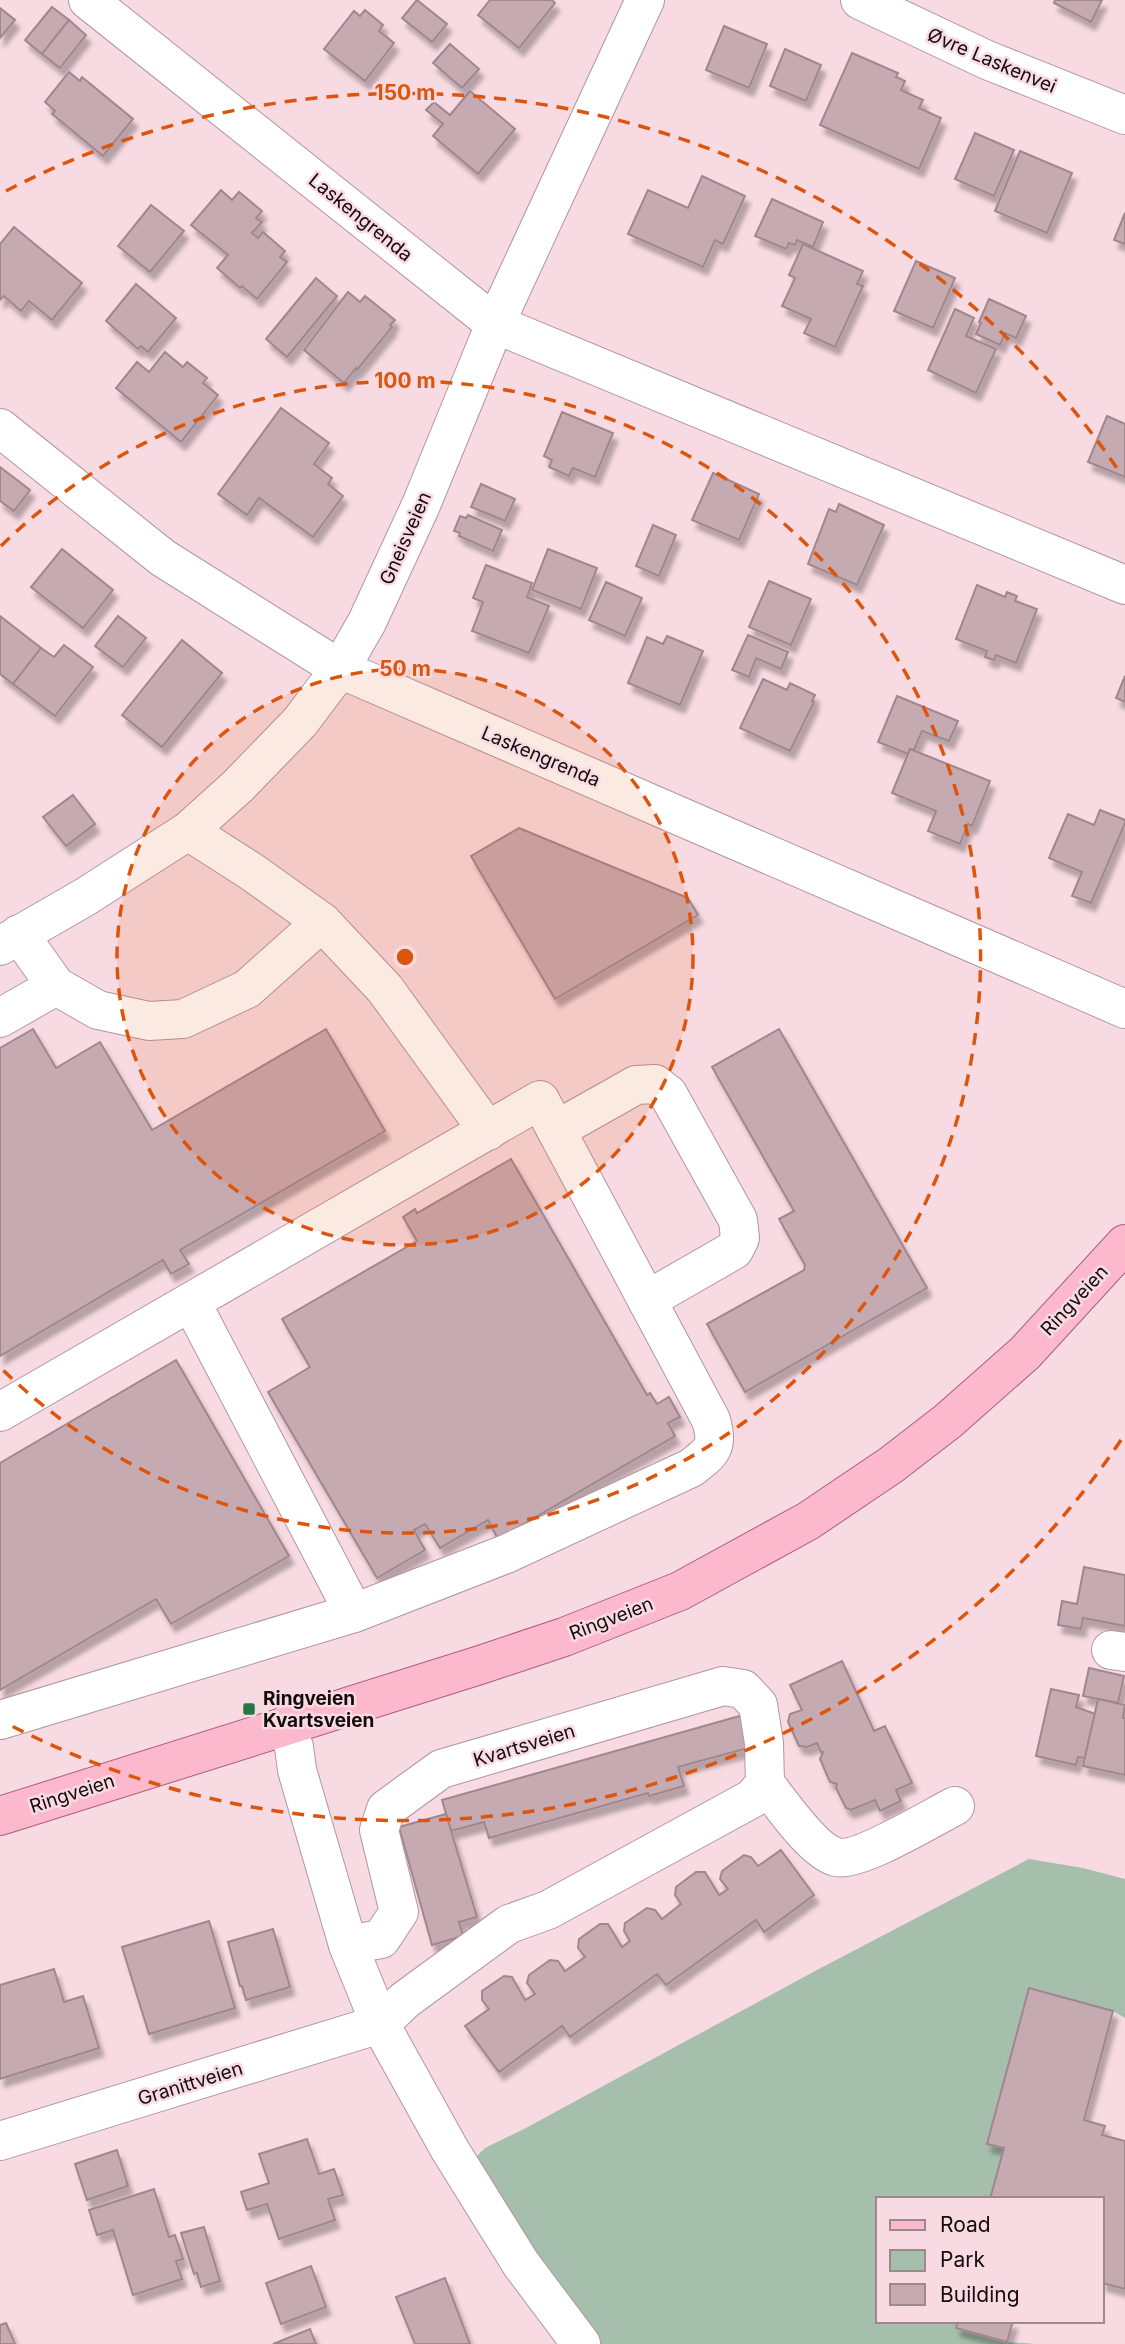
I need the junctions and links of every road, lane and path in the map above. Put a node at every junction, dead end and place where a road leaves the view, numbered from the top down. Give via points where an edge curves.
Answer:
1 (88, 0) edge
2 (645, 0) edge
3 (860, 0) edge
4 (1125, 116) edge
5 (495, 324) junction
6 (0, 428) edge
7 (1125, 585) edge
8 (340, 669) junction
9 (188, 831) junction
10 (322, 922) junction
11 (10, 940) edge
12 (56, 986) junction
13 (1125, 1009) edge
14 (0, 1018) edge
15 (548, 1115) junction
16 (488, 1131) junction
17 (1125, 1244) edge
18 (647, 1300) junction
19 (191, 1302) junction
20 (0, 1412) edge
21 (354, 1613) junction
22 (0, 1720) edge
23 (286, 1726) junction
24 (765, 1783) junction
25 (955, 1806) dead end
26 (0, 1816) edge
27 (348, 1945) junction
28 (380, 2024) junction
29 (0, 2141) edge
30 (581, 2344) edge

1 - 5 street, Laskengrenda
2 - 5 street, Gneisveien
3 - 4 street, Øvre Laskenvei via 987,60
5 - 7 street, Laskengrenda
5 - 8 street, Gneisveien via 421,505
6 - 8 street, Laskengrenda via 163,558
8 - 9 street, Gneisveien via 300,722
8 - 13 street, Laskengrenda
9 - 10 street
9 - 11 street, Gneisveien
10 - 12 street via 247,989 183,1018 149,1021 98,1010
10 - 16 street via 386,989
11 - 12 street
12 - 14 street
15 - 16 street
15 - 18 street
15 - 18 street via 655,1084 668,1094 737,1220 740,1238 734,1250
16 - 19 street
17 - 23 main road, Ringveien via 1025,1353 948,1421 808,1521 680,1591 619,1616
18 - 21 street via 711,1420 716,1436 710,1453 691,1468 506,1554
19 - 20 street
19 - 21 street
21 - 22 street
23 - 26 main road, Ringveien
23 - 27 street
24 - 25 street via 817,1846 836,1858 861,1854
24 - 27 street, Kvartsveien via 758,1705 743,1689 723,1686 441,1769 386,1809 379,1830 399,1912 381,1939
24 - 28 street via 753,1798 548,1910 509,1924 405,2000
27 - 28 street
28 - 29 street, Granittveien
28 - 30 street via 521,2264

